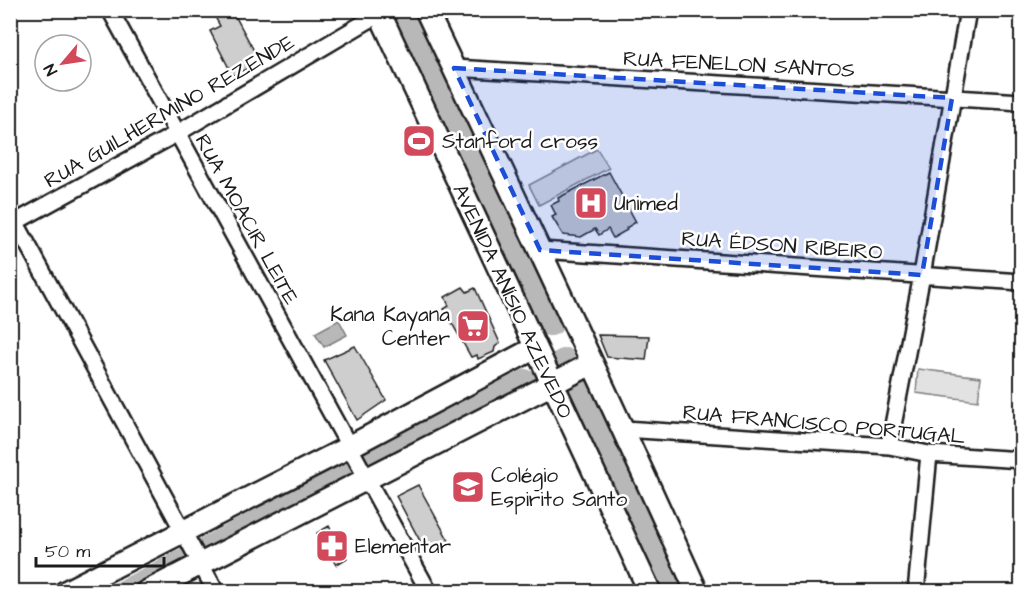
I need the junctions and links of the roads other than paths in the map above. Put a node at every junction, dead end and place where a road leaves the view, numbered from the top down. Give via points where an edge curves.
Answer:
1 (110, 10) edge
2 (426, 10) edge
3 (968, 10) edge
4 (382, 12) edge
5 (454, 68) junction
6 (952, 98) junction
7 (1022, 102) edge
8 (176, 134) junction
9 (12, 219) edge
10 (540, 250) junction
11 (922, 275) junction
12 (1022, 282) edge
13 (535, 348) junction
14 (591, 364) junction
15 (552, 384) junction
16 (624, 429) junction
17 (889, 446) junction
18 (351, 451) junction
19 (929, 454) junction
20 (1022, 460) edge
21 (364, 474) junction
22 (187, 536) junction
23 (199, 560) junction
24 (65, 591) edge
25 (146, 591) edge
26 (216, 591) edge
27 (429, 591) edge
28 (650, 591) edge
29 (697, 591) edge
30 (916, 591) edge

1 - 8 street, RUA MOACIR LEITE
2 - 5 street
3 - 6 street
4 - 8 street, RUA GUILHERMINO REZENDE
4 - 13 street, AVENIDA ANÍSIO AZEVEDO
5 - 6 street, RUA FENELON SANTOS
5 - 10 street
6 - 7 street, RUA FENELON SANTOS
6 - 11 street
8 - 9 street, RUA GUILHERMINO REZENDE
8 - 18 street, RUA MOACIR LEITE
9 - 22 street
10 - 11 street, RUA ÉDSON RIBEIRO
10 - 14 street
11 - 12 street, RUA ÉDSON RIBEIRO
11 - 17 street
13 - 15 street, AVENIDA ANÍSIO AZEVEDO
13 - 18 street
14 - 15 street
14 - 16 street
15 - 21 street
15 - 28 street, AVENIDA ANÍSIO AZEVEDO
16 - 17 street, RUA FRANCISCO PORTUGAL
16 - 29 street
17 - 19 street, RUA FRANCISCO PORTUGAL
18 - 21 street, RUA MOACIR LEITE
18 - 22 street
19 - 20 street, RUA FRANCISCO PORTUGAL
19 - 30 street
21 - 23 street
21 - 27 street
22 - 23 street
22 - 24 street
23 - 25 street
23 - 26 street

